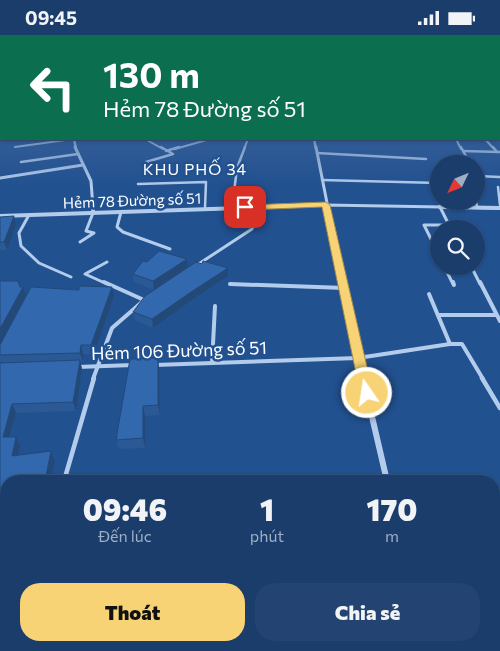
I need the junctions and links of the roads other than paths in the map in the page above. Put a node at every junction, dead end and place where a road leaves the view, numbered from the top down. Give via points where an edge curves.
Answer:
1 (66, 140) edge
2 (73, 140) edge
3 (147, 140) edge
4 (206, 140) edge
5 (248, 140) edge
6 (314, 140) edge
7 (457, 140) edge
8 (485, 140) edge
9 (15, 147) dead end
10 (166, 151) junction
11 (463, 151) junction
12 (498, 152) edge
13 (317, 153) junction
14 (78, 154) junction
15 (465, 155) edge
16 (426, 159) dead end
17 (21, 162) dead end
18 (146, 162) dead end
19 (84, 165) junction
20 (485, 176) edge
21 (500, 177) edge
22 (0, 178) edge
23 (322, 180) junction
24 (430, 183) edge
25 (138, 184) dead end
26 (498, 187) dead end
27 (326, 205) junction
28 (430, 206) edge
29 (259, 207) junction
30 (485, 207) edge
31 (500, 207) edge
32 (205, 208) junction
33 (232, 208) junction
34 (120, 212) junction
35 (93, 213) junction
36 (29, 215) junction
37 (0, 216) edge
38 (430, 225) edge
39 (430, 237) edge
40 (80, 242) dead end
41 (170, 249) dead end
42 (107, 262) dead end
43 (190, 270) edge
44 (449, 275) edge
45 (476, 275) edge
46 (70, 277) dead end
47 (230, 283) dead end
48 (454, 285) dead end
49 (345, 288) junction
50 (429, 294) dead end
51 (152, 295) edge
52 (144, 300) junction
53 (215, 306) dead end
54 (438, 315) junction
55 (496, 315) junction
56 (500, 321) edge
57 (450, 344) junction
58 (358, 358) junction
59 (212, 363) junction
60 (136, 365) edge
61 (145, 365) edge
62 (68, 367) edge
63 (98, 367) junction
64 (500, 407) edge
65 (66, 475) edge
66 (387, 475) edge

1 - 9 lane
2 - 14 street
3 - 10 lane
4 - 10 lane
5 - 33 lane via 236,168
6 - 13 street
7 - 11 lane
8 - 12 lane
10 - 18 lane via 172,154
11 - 12 lane
11 - 15 lane
13 - 16 lane
13 - 23 street
14 - 17 lane
14 - 19 street
19 - 22 street
19 - 35 street via 94,193
20 - 21 lane
23 - 24 lane
23 - 27 street
25 - 32 lane via 206,182
26 - 31 lane
27 - 28 street, Hẻm 78 Đường số 51
27 - 29 street, Hẻm 78 Đường số 51
27 - 49 street
29 - 33 street, Hẻm 78 Đường số 51
29 - 43 lane via 252,229
30 - 31 street, Hẻm 78 Đường số 51
32 - 33 street, Hẻm 78 Đường số 51
32 - 34 street, Hẻm 78 Đường số 51
34 - 35 street, Hẻm 78 Đường số 51
34 - 41 lane via 117,227
35 - 36 street, Hẻm 78 Đường số 51
35 - 40 lane via 86,231 94,233
36 - 37 street, Hẻm 78 Đường số 51
36 - 46 lane via 18,239 25,254
38 - 39 lane via 424,225
42 - 52 lane via 85,274
44 - 48 lane
45 - 55 lane
47 - 49 lane
49 - 58 street
50 - 54 lane
51 - 52 lane
52 - 63 lane via 112,328
53 - 59 lane
54 - 55 lane
54 - 57 lane
55 - 56 lane
57 - 58 lane, Hẻm 106 Đường số 51
57 - 64 lane via 462,344
58 - 59 lane, Hẻm 106 Đường số 51
58 - 66 street
59 - 61 lane, Hẻm 106 Đường số 51
60 - 63 lane, Hẻm 106 Đường số 51
62 - 63 lane, Hẻm 106 Đường số 51
63 - 65 lane

